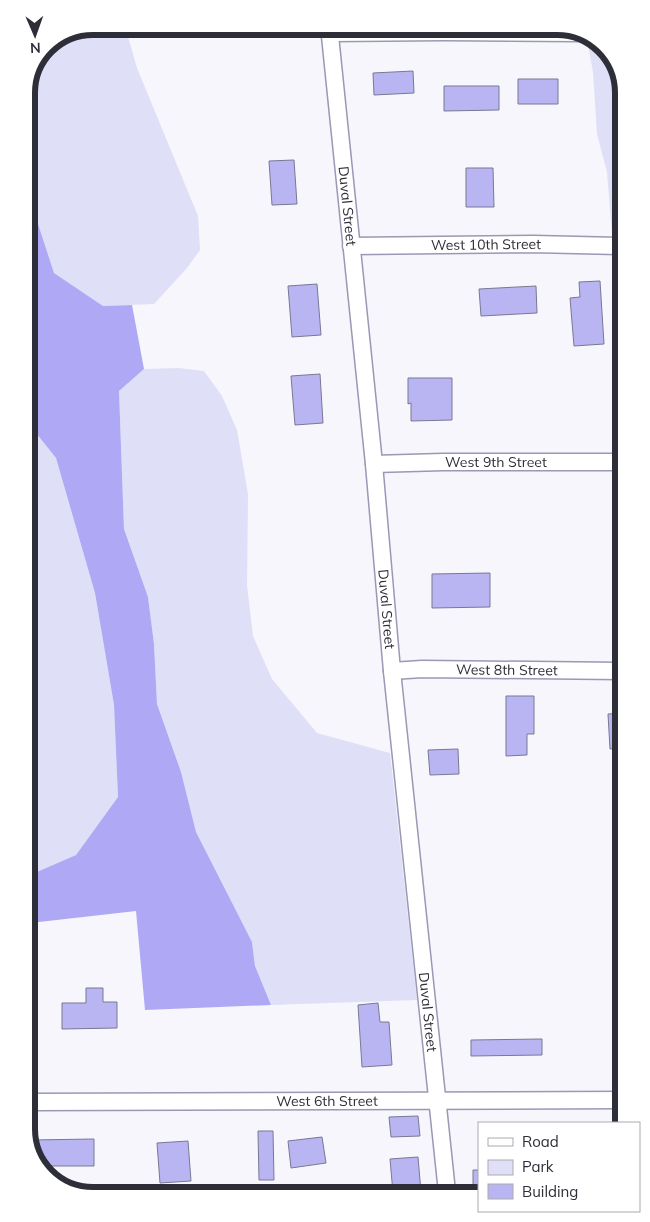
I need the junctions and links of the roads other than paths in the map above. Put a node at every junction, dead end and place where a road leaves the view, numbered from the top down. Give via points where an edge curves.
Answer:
1 (330, 35) edge
2 (351, 246) junction
3 (615, 246) edge
4 (615, 462) edge
5 (374, 464) junction
6 (392, 671) junction
7 (615, 671) edge
8 (438, 1100) junction
9 (615, 1100) edge
10 (35, 1102) edge
11 (447, 1187) edge

1 - 2 street, Duval Street
2 - 3 street, West 10th Street
2 - 5 street, Duval Street
4 - 5 street, West 9th Street
5 - 6 street, Duval Street
6 - 7 street, West 8th Street
6 - 8 street, Duval Street
8 - 9 street, West 6th Street
8 - 10 street, West 6th Street
8 - 11 street, Duval Street

